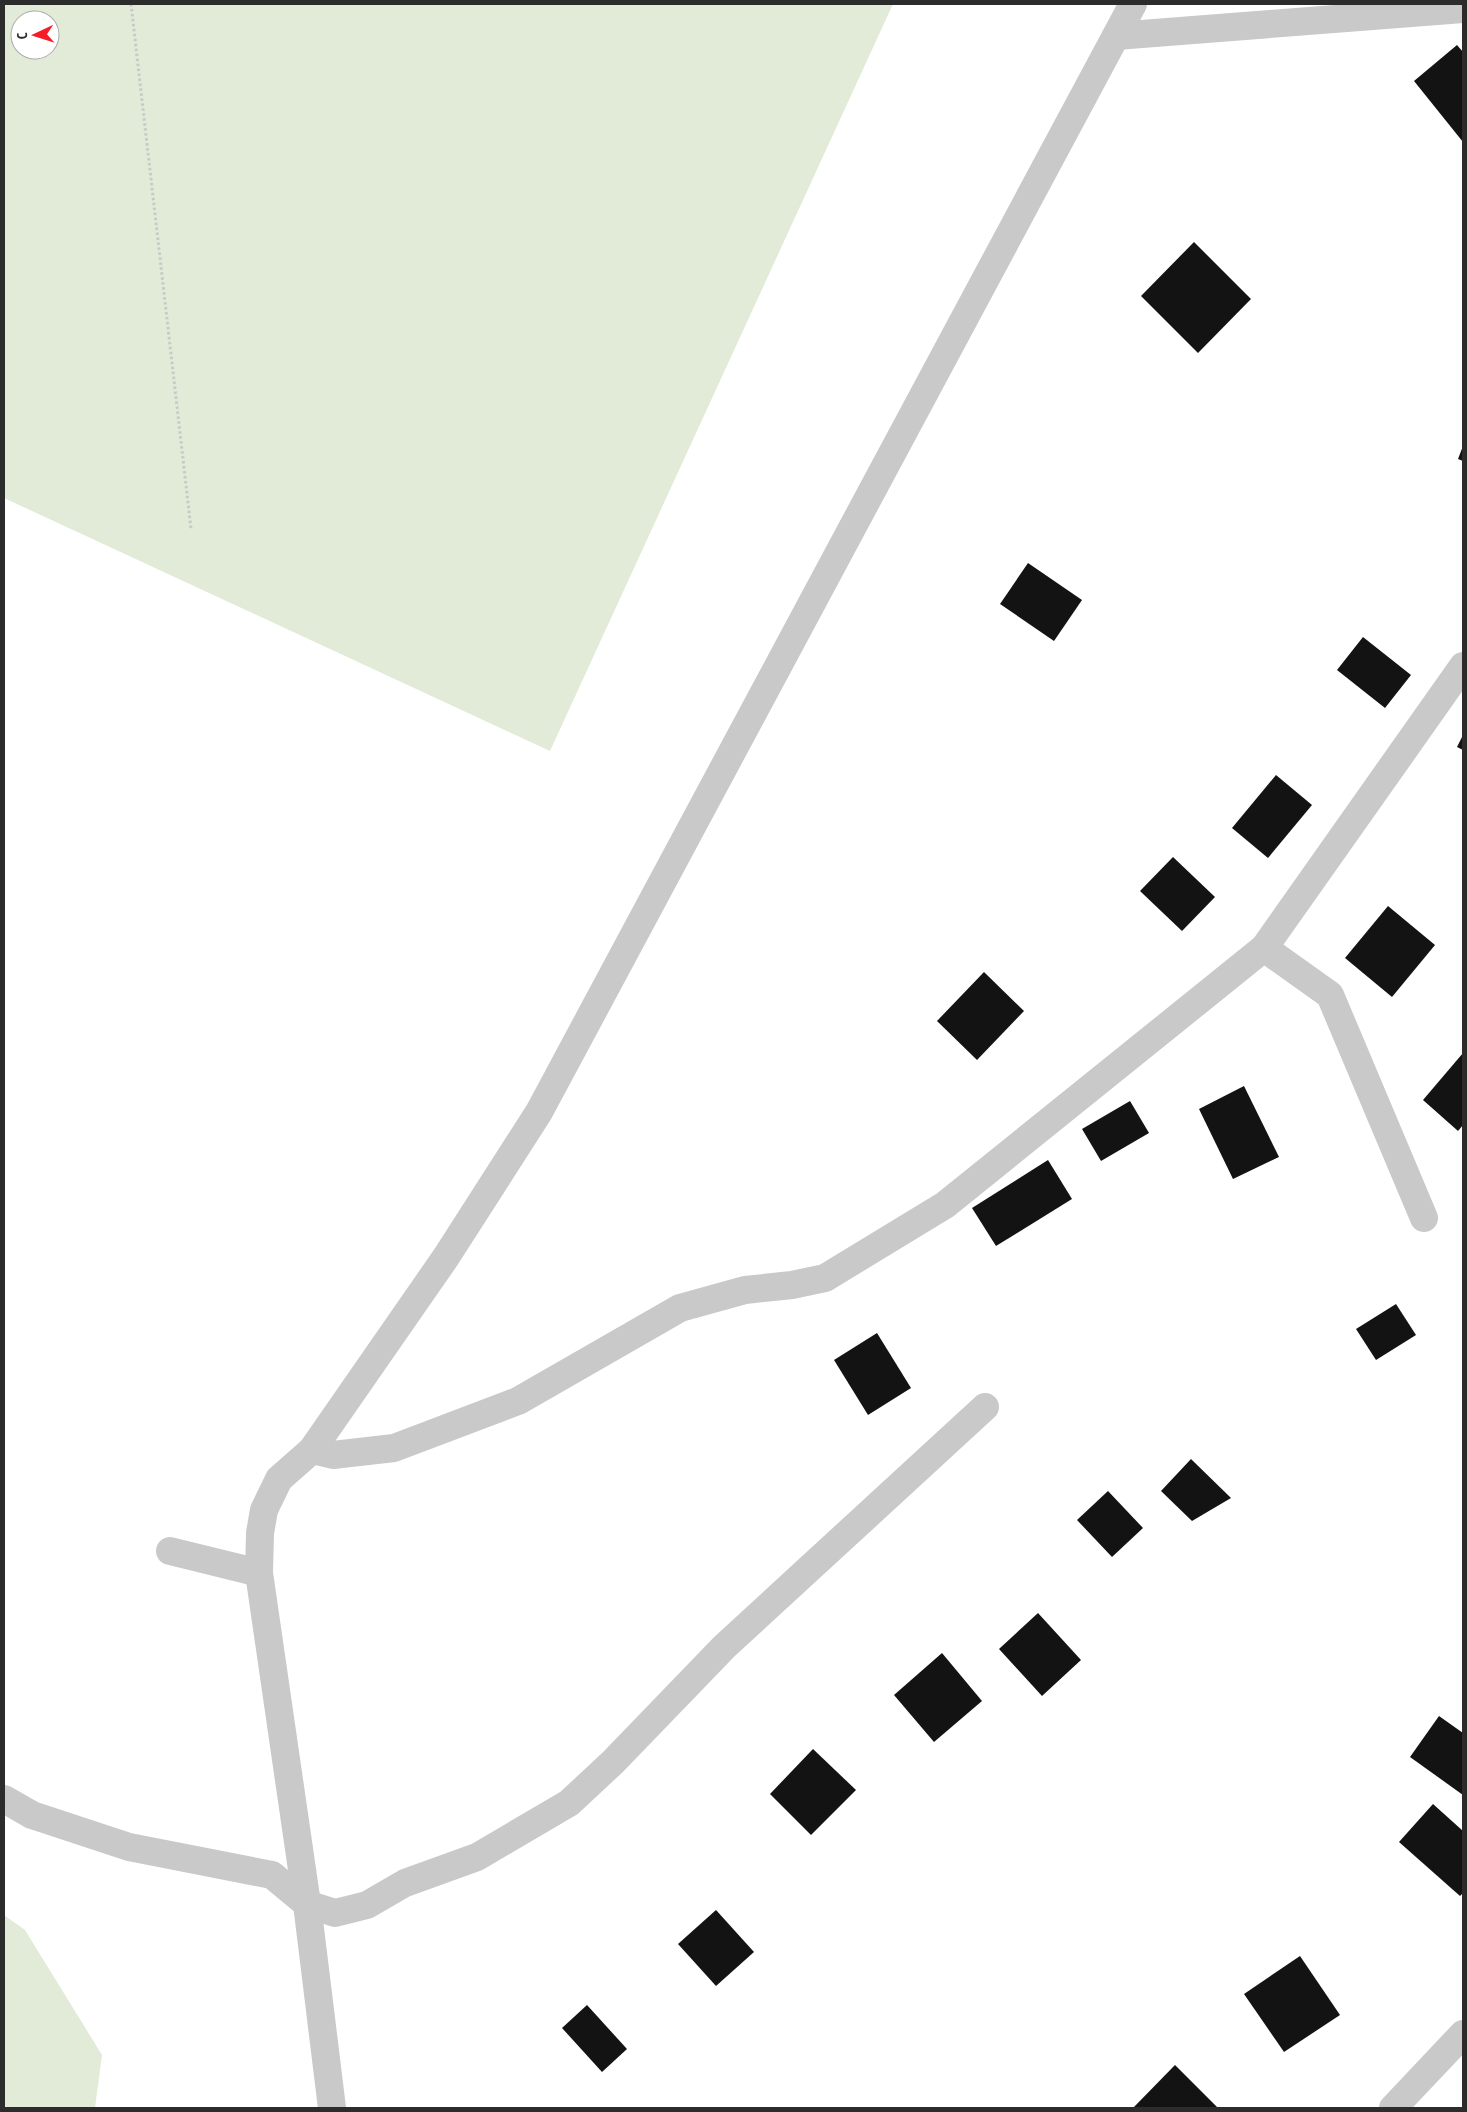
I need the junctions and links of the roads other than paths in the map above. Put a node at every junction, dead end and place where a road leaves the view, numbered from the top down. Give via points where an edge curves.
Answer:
1 (1133, 4) edge
2 (1463, 9) edge
3 (1116, 36) junction
4 (1460, 680) edge
5 (1264, 948) junction
6 (1424, 1218) dead end
7 (986, 1407) dead end
8 (312, 1450) junction
9 (170, 1550) dead end
10 (259, 1573) junction
11 (4, 1799) edge
12 (308, 1904) junction
13 (1463, 2034) edge
14 (332, 2108) edge
15 (1393, 2108) edge

1 - 3 street
2 - 3 street
3 - 8 street via 539,1112 446,1258
4 - 5 street via 1354,819
5 - 6 street via 1330,995
5 - 8 street via 945,1205 825,1278 745,1290 680,1308 518,1402 394,1448 333,1455
7 - 12 street via 724,1647 613,1762 569,1802 477,1857 405,1883 367,1905 335,1913
8 - 10 street via 279,1479 264,1510
9 - 10 street
10 - 12 street
11 - 12 street via 32,1816 129,1847 272,1875
12 - 14 street
13 - 15 street

